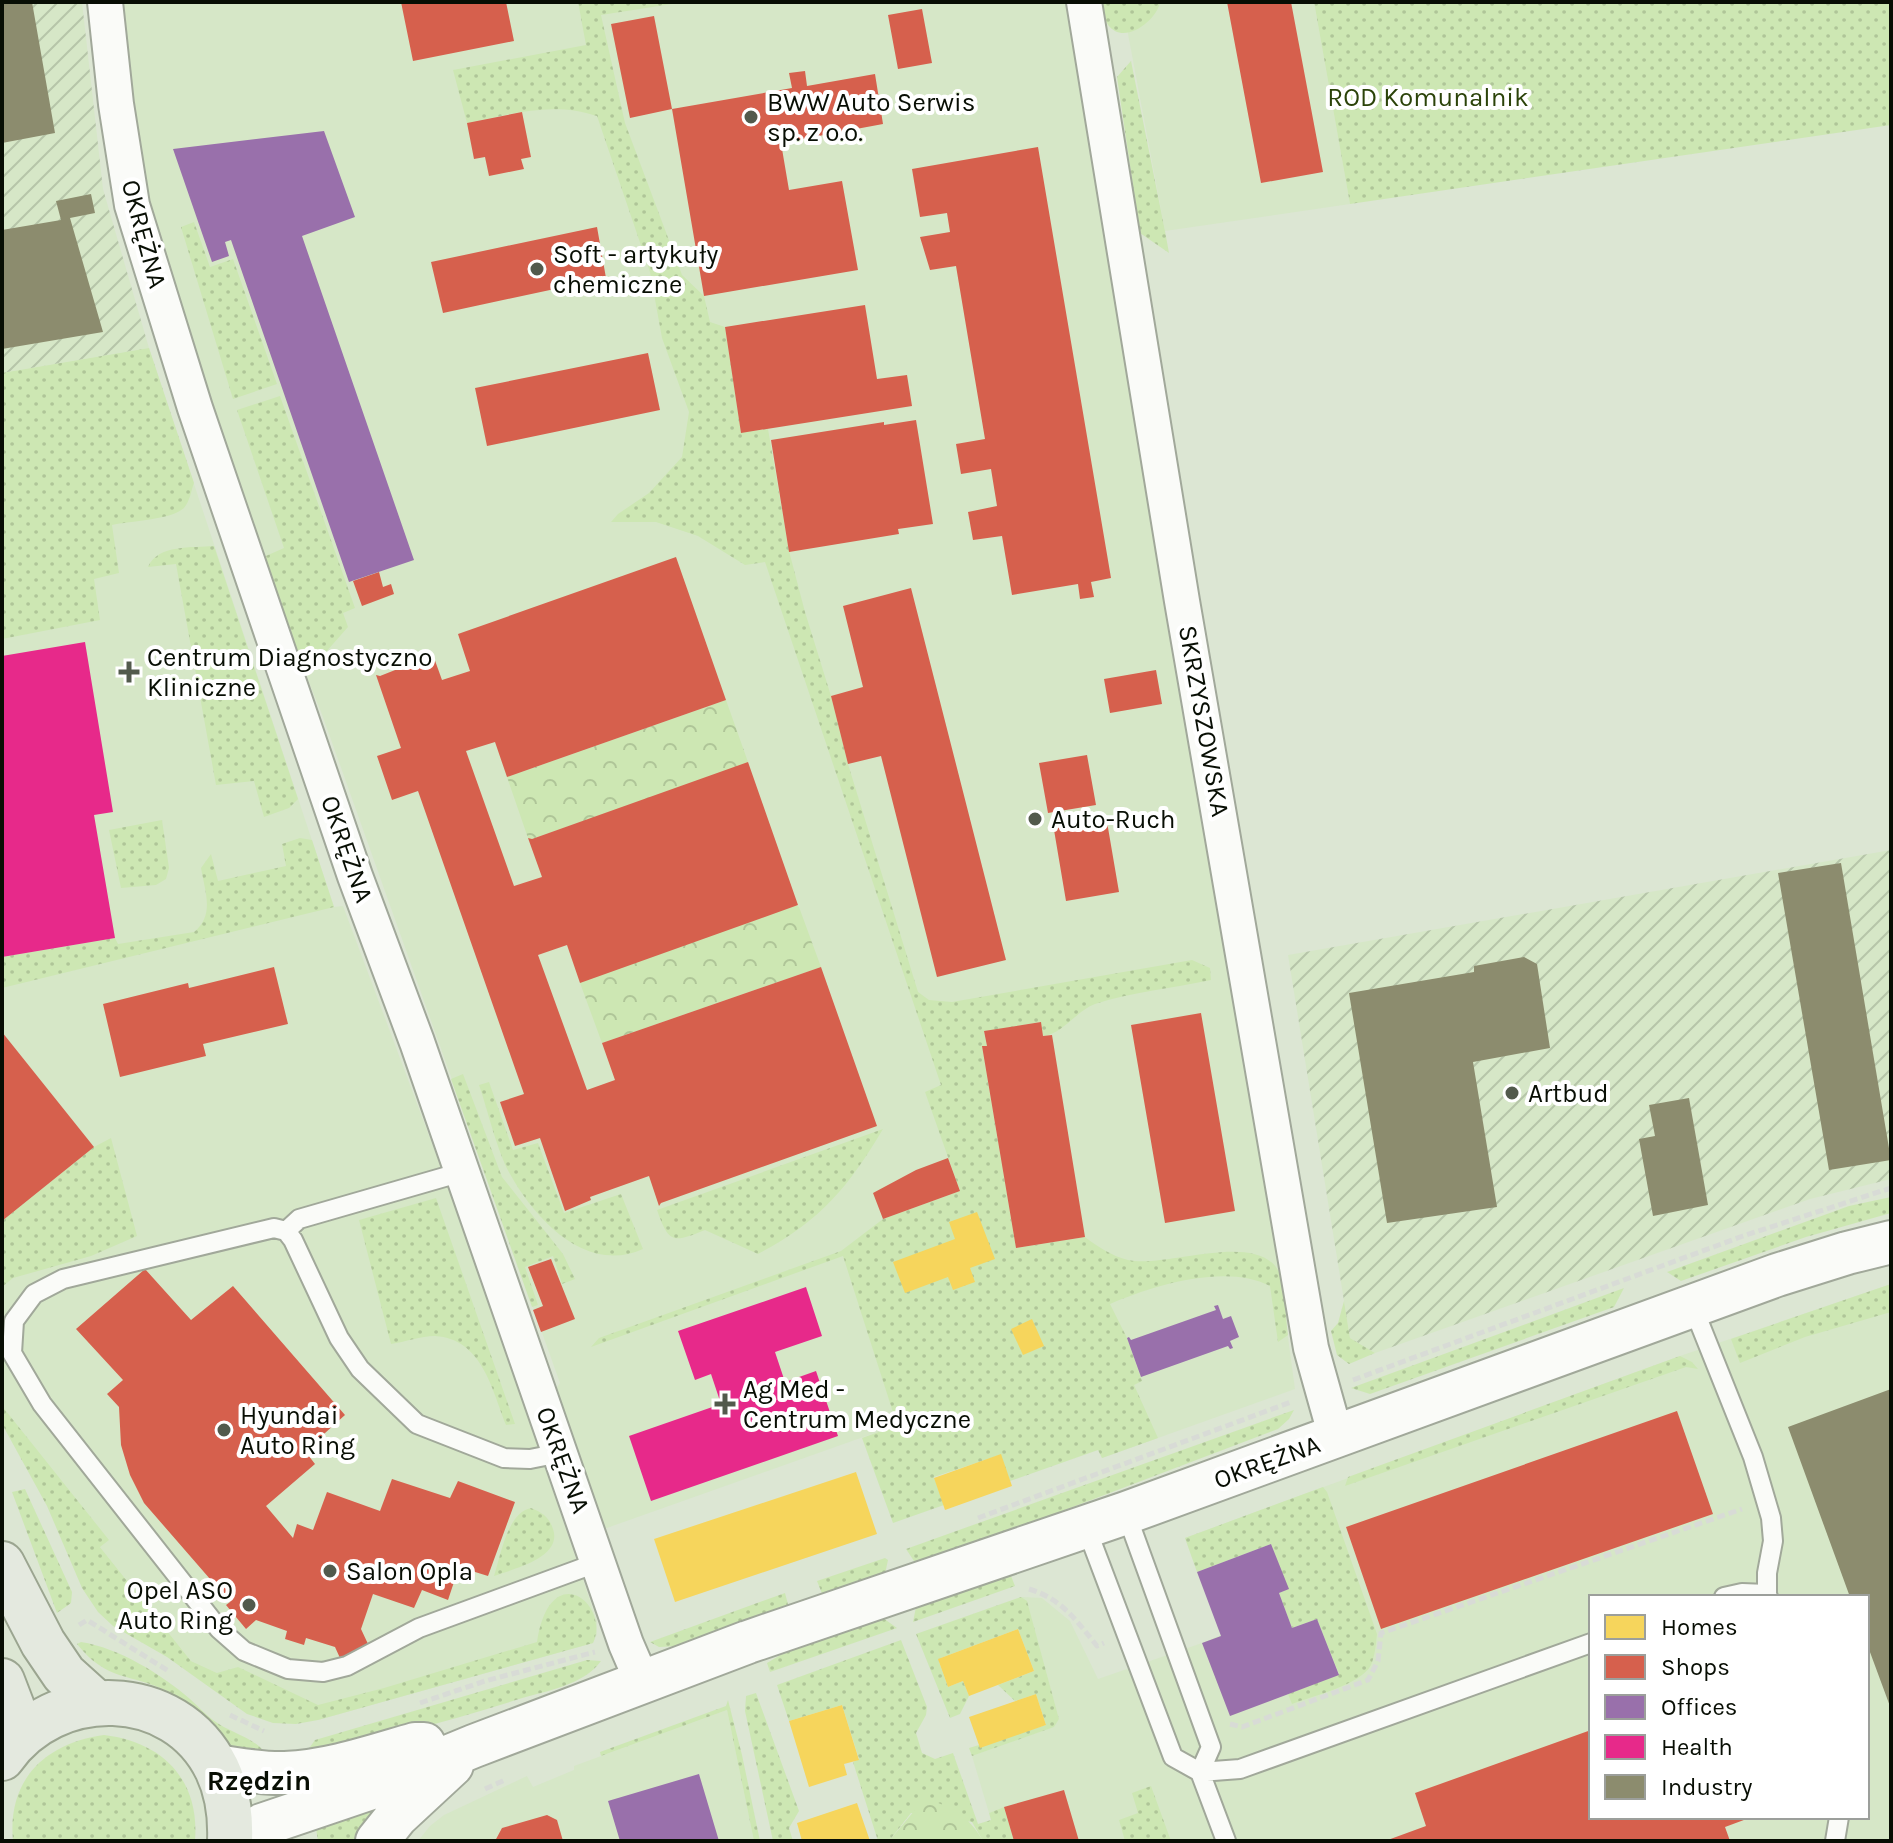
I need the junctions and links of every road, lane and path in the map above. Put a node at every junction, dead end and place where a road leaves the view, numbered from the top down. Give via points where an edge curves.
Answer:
1 (105, 2) edge
2 (1084, 2) edge
3 (462, 1172) junction
4 (1891, 1188) edge
5 (286, 1231) junction
6 (1891, 1242) edge
7 (1693, 1307) junction
8 (1321, 1391) junction
9 (1336, 1437) junction
10 (560, 1453) junction
11 (1766, 1501) junction
12 (1126, 1513) junction
13 (965, 1523) dead end
14 (1086, 1527) junction
15 (599, 1562) junction
16 (2, 1564) edge
17 (1733, 1595) edge
18 (1759, 1595) edge
19 (1767, 1595) edge
20 (1589, 1644) edge
21 (634, 1663) junction
22 (2, 1681) edge
23 (95, 1702) junction
24 (418, 1704) dead end
25 (1225, 1720) dead end
26 (474, 1746) junction
27 (7, 1751) edge
28 (216, 1766) junction
29 (1200, 1772) junction
30 (1839, 1819) edge
31 (231, 1841) edge
32 (377, 1841) edge
33 (1226, 1841) edge
34 (1835, 1841) edge

1 - 3 street, OKRĘŻNA via 132,205 195,408
2 - 8 street, SKRZYSZOWSKA via 1182,601
3 - 5 lane via 299,1219
3 - 10 street, OKRĘŻNA
4 - 8 path via 1743,1236
5 - 10 lane via 360,1369 417,1424 504,1458
5 - 15 lane via 274,1228 63,1279 34,1294 14,1321 12,1353 42,1404 219,1629 244,1651 288,1669 323,1672 347,1666 419,1628
6 - 7 street, OKRĘŻNA via 1777,1275
7 - 9 street, OKRĘŻNA
7 - 11 lane
8 - 9 street, SKRZYSZOWSKA
8 - 13 path
9 - 12 street, OKRĘŻNA
10 - 15 street, OKRĘŻNA
11 - 19 lane via 1773,1541
11 - 25 path via 1381,1633 1378,1661 1368,1680 1242,1727
12 - 14 street, OKRĘŻNA
12 - 29 lane via 1211,1747
14 - 21 street, OKRĘŻNA via 789,1627
14 - 29 lane via 1173,1757
15 - 21 street, OKRĘŻNA
16 - 23 main road via 43,1643 64,1674
17 - 18 lane
20 - 29 lane via 1240,1769
21 - 24 path via 485,1681
21 - 26 street, OKRĘŻNA
22 - 27 main road via 12,1707
23 - 27 main road via 35,1723
23 - 28 main road via 131,1704 165,1717 194,1738
26 - 28 street, OKRĘŻNA via 415,1744 283,1773
26 - 31 street, OKRĘŻNA
26 - 32 street
28 - 31 main road via 226,1793
29 - 33 lane
30 - 34 lane

